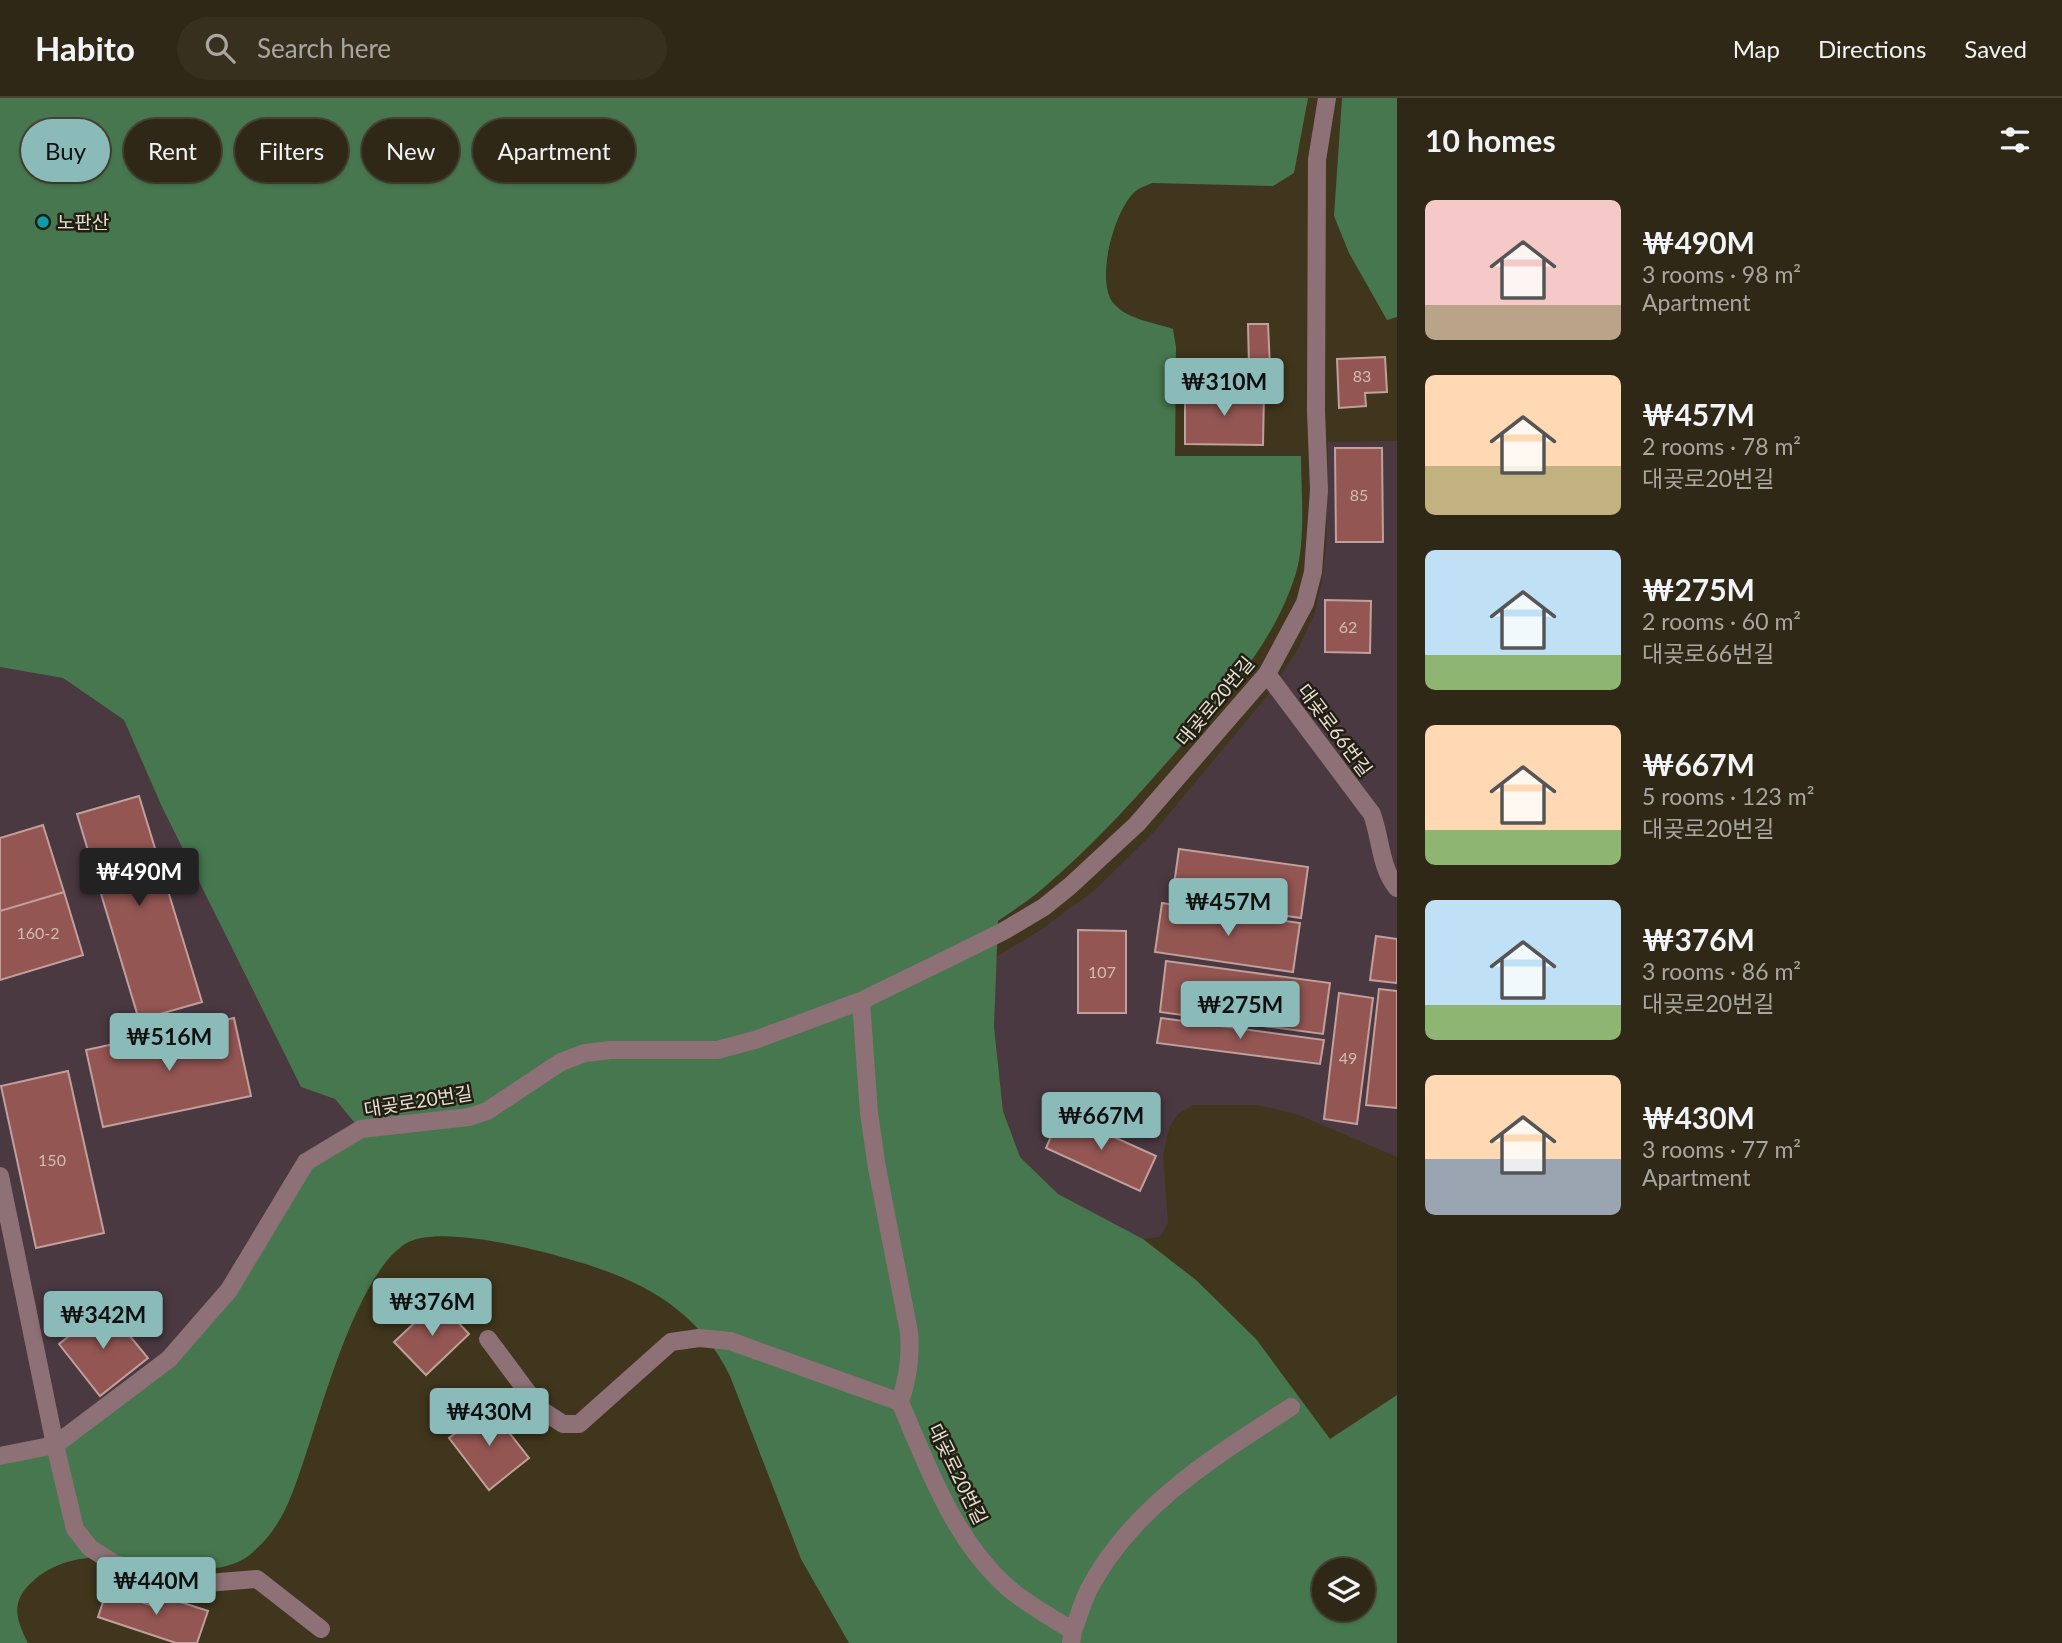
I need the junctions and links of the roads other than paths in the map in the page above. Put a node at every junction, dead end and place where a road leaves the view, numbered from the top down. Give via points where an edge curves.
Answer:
1 (1327, 98) edge
2 (1267, 674) junction
3 (1397, 888) edge
4 (861, 1001) junction
5 (0, 1176) edge
6 (488, 1339) dead end
7 (900, 1402) junction
8 (1291, 1406) dead end
9 (55, 1445) junction
10 (0, 1455) edge
11 (321, 1629) dead end
12 (1072, 1637) edge

1 - 2 street, 대곶로20번길 via 1317,160 1319,490 1313,572 1305,603
2 - 3 street, 대곶로66번길 via 1372,814 1385,869
2 - 4 street, 대곶로20번길 via 1144,816 1044,907
4 - 7 street via 869,1113 909,1332 911,1357
4 - 9 street, 대곶로20번길 via 717,1050 585,1053 561,1062 487,1111 361,1129 306,1162 229,1290 169,1359
5 - 9 street
6 - 7 street via 540,1409 563,1424 579,1424 671,1342 699,1338 730,1341
7 - 12 street, 대곶로20번길 via 961,1532 1007,1587
8 - 12 street via 1216,1455 1150,1509 1103,1565 1087,1593
9 - 10 street, 대곶로20번길
9 - 11 street via 75,1529 90,1548 115,1564 145,1572 207,1583 257,1579

